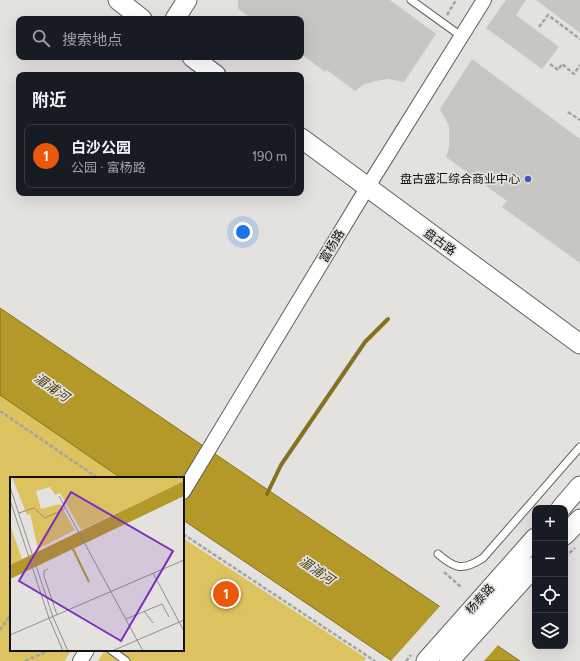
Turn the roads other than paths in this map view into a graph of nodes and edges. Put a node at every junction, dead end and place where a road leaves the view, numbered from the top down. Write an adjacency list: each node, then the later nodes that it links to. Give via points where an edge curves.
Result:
1 (118, 0): 5 (street)
2 (187, 0): 6 (street)
3 (411, 0): 7 (lane)
4 (484, 0): 7 (street, 富杨路)
5 (138, 16)
6 (177, 16)
7 (461, 36): 11 (street, 富杨路)
8 (196, 60): 9 (street)
9 (212, 72)
10 (304, 140): 11 (street, 盘古路)
11 (367, 188): 12 (street, 盘古路); 15 (street, 富杨路)
12 (580, 344)
13 (580, 447): 20 (lane, via 483,558 461,568 451,565)
14 (580, 486): 16 (street)
15 (184, 490)
16 (564, 505)
17 (580, 518): 18 (street)
18 (568, 532)
19 (533, 541): 22 (street, 杨泰路)
20 (438, 554)
21 (532, 568): 22 (street, 杨泰路)
22 (508, 581): 27 (street, 杨泰路); 28 (street, 杨泰路)
23 (86, 651): 25 (street)
24 (112, 651): 26 (lane)
25 (80, 661)
26 (126, 661)
27 (426, 661)
28 (449, 661)

